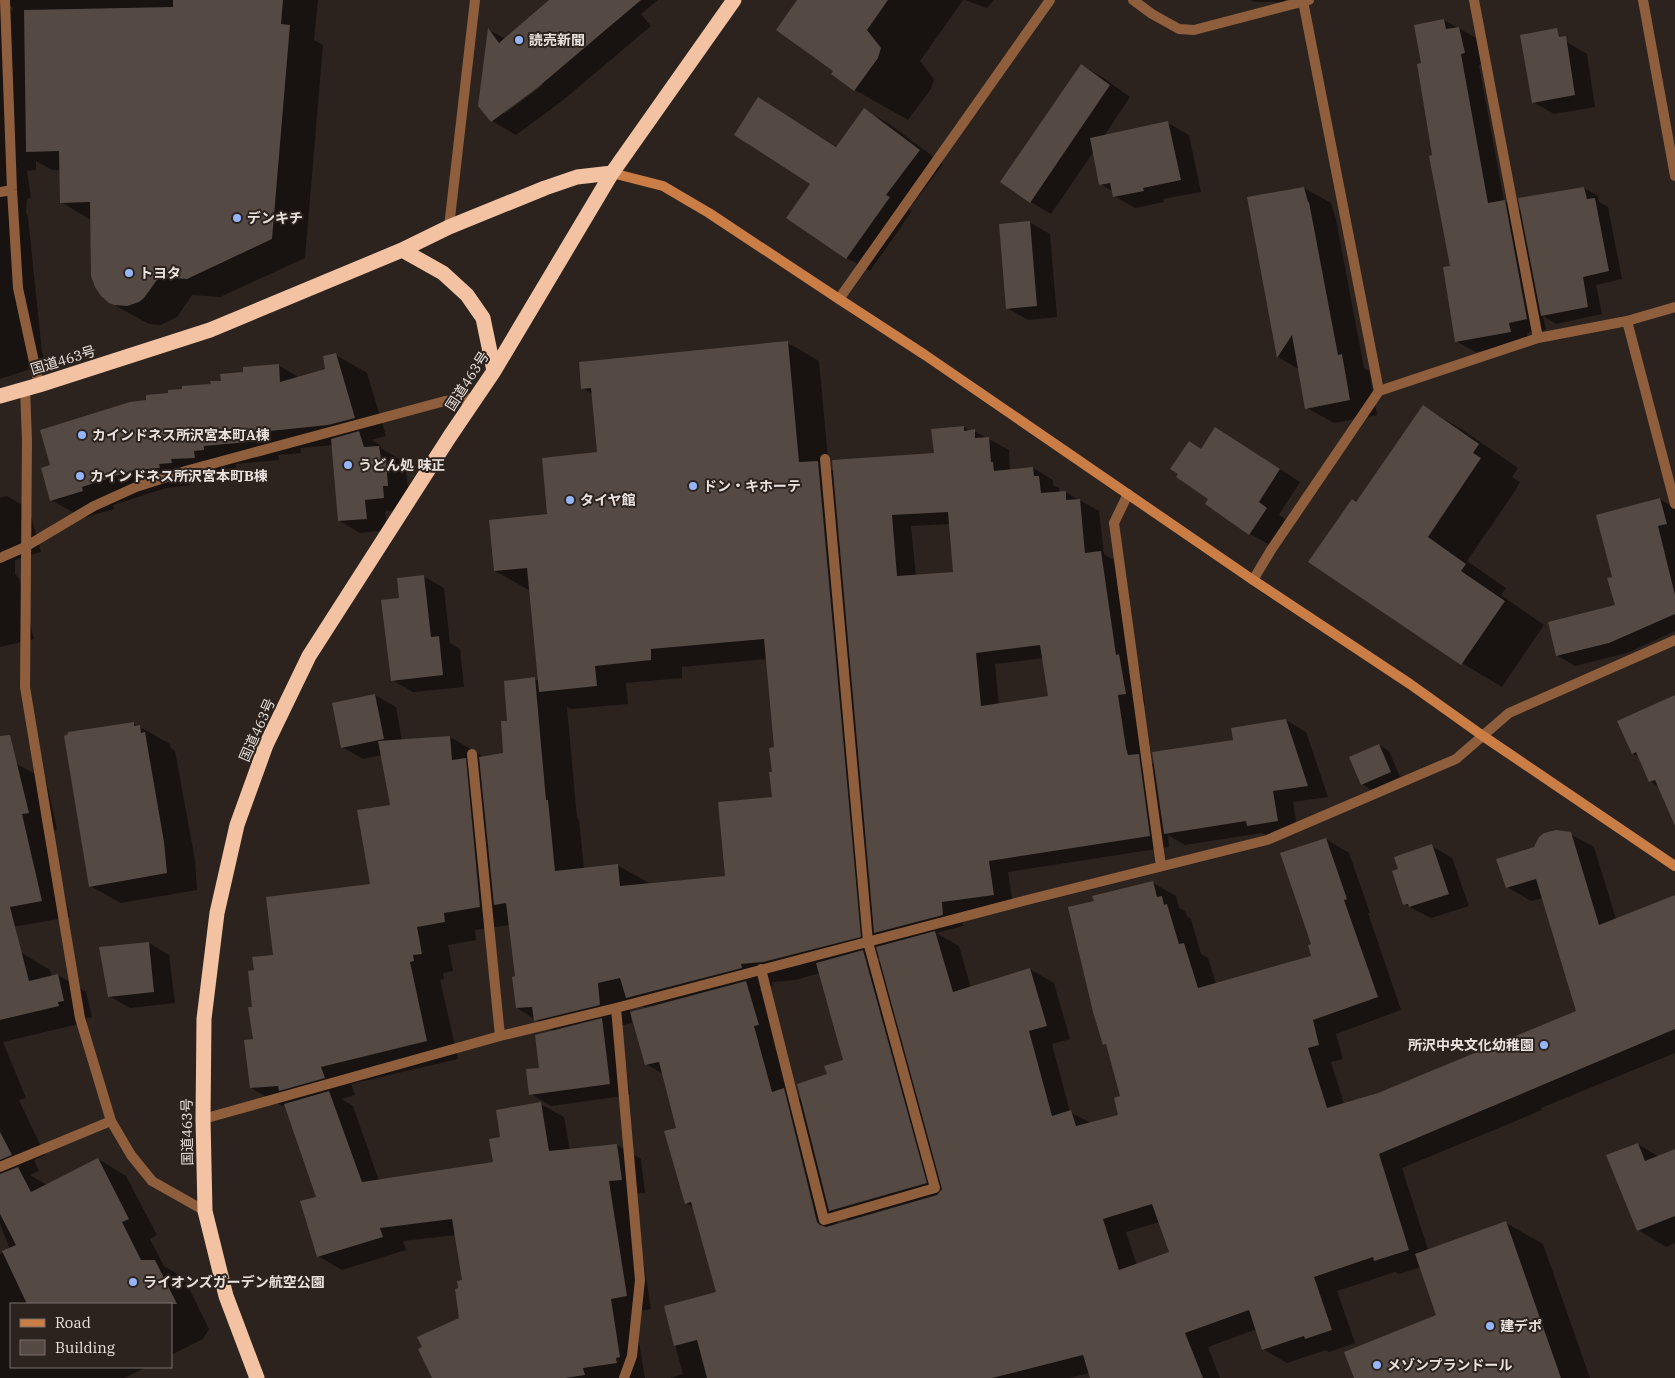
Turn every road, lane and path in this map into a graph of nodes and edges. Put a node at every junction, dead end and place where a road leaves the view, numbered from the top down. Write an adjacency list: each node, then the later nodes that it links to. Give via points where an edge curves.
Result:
1 (5, 0): 11 (street)
2 (475, 0): 13 (street)
3 (734, 0): 9 (highway, 国道463号)
4 (1050, 0): 15 (street)
5 (1132, 0): 8 (street, via 1179,29 1194,30)
6 (1474, 0): 18 (street)
7 (1643, 0): 10 (street)
8 (1306, 1): 21 (street)
9 (612, 172): 13 (highway, 国道463号, via 577,177); 15 (street, via 663,186 710,213); 19 (highway, 国道463号)
10 (1675, 176)
11 (12, 190): 12 (street); 20 (street, via 18,288)
12 (0, 192)
13 (449, 227): 14 (highway, 国道463号)
14 (402, 250): 19 (highway, via 443,273 467,295 483,318); 20 (highway, 国道463号, via 210,330)
15 (839, 299): 25 (street)
16 (1675, 307): 17 (street)
17 (1627, 321): 18 (street); 26 (street)
18 (1538, 338): 21 (street)
19 (494, 371): 23 (highway, 国道463号)
20 (32, 387): 22 (highway, 国道463号); 27 (street, via 27,441)
21 (1380, 391): 29 (street)
22 (0, 396)
23 (476, 398): 27 (street, via 445,401 189,470 94,506); 39 (highway, 国道463号, via 309,656 266,745 237,825 217,912 204,1019)
24 (825, 459): 35 (street)
25 (1128, 494): 29 (street); 33 (street, via 1114,523)
26 (1675, 504)
27 (25, 547): 28 (street); 40 (street, via 25,687 80,1018)
28 (0, 558)
29 (1253, 580): 31 (street)
30 (1675, 640): 31 (street, via 1510,713)
31 (1483, 736): 33 (street, via 1456,759 1267,840); 34 (street)
32 (472, 754): 38 (street)
33 (1162, 866): 35 (street)
34 (1675, 866)
35 (868, 942): 36 (street); 36 (street, via 936,1188 824,1220)
36 (761, 970): 37 (street)
37 (616, 1008): 38 (street); 44 (street, via 640,1280 632,1356)
38 (500, 1036): 39 (street)
39 (202, 1119): 42 (highway, 国道463号)
40 (111, 1121): 41 (street); 42 (street, via 152,1182)
41 (0, 1167)
42 (205, 1211): 43 (highway, 国道463号, via 226,1296)
43 (257, 1378)
44 (624, 1378)

